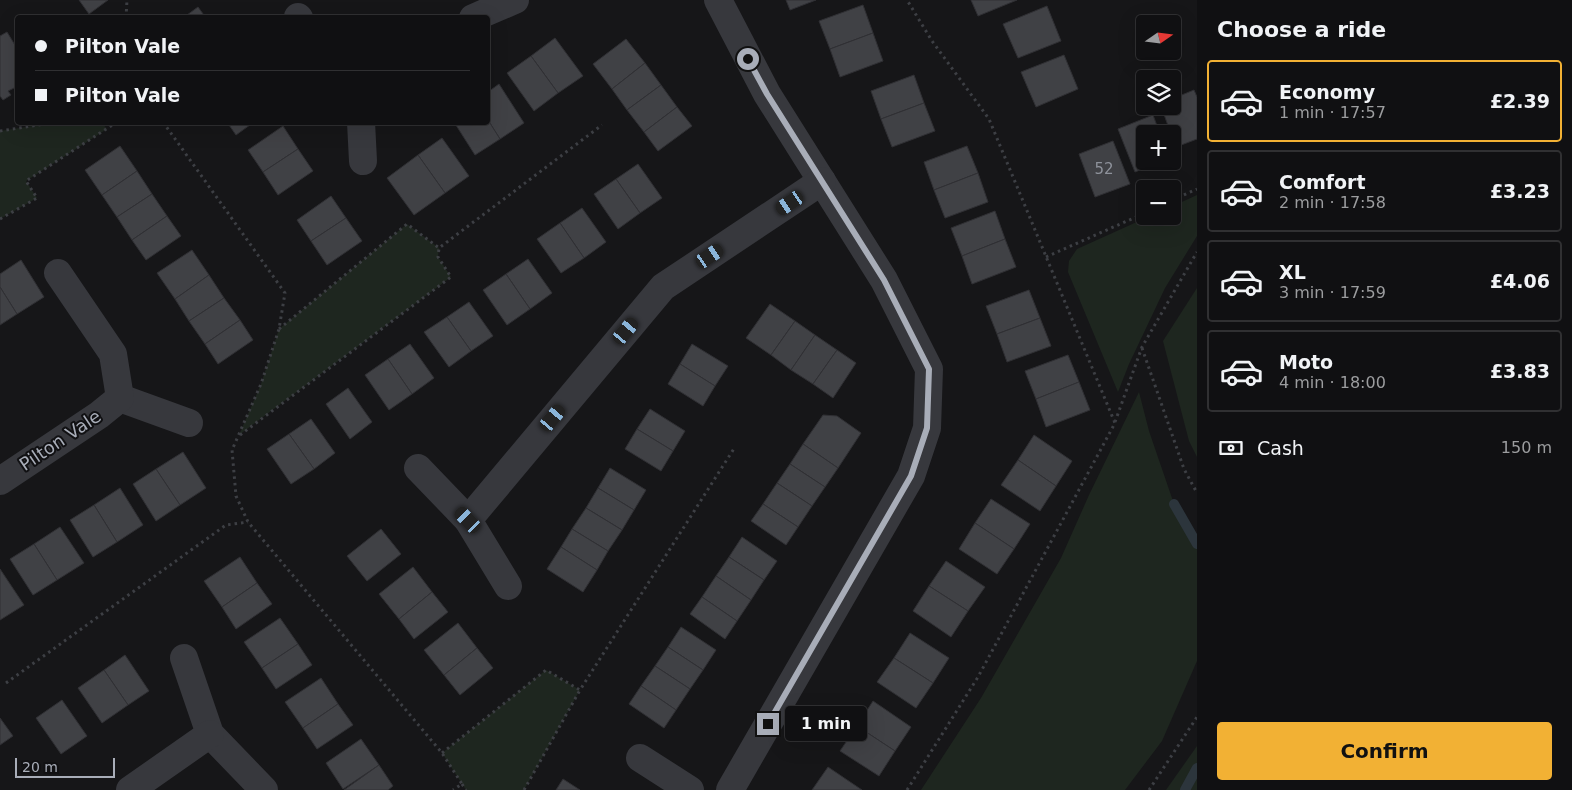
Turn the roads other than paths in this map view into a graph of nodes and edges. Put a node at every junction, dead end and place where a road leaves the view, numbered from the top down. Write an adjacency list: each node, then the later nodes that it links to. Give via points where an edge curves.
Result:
1 (515, 0): 3 (street)
2 (718, 0): 6 (street, via 767,94)
3 (480, 15)
4 (361, 125): 5 (street)
5 (363, 161)
6 (822, 182): 12 (street, via 663,287); 20 (street, via 884,280 929,369 927,428 911,476)
7 (58, 273): 8 (street, via 113,354)
8 (120, 398): 9 (street); 11 (street, Pilton Vale)
9 (189, 423)
10 (418, 468): 12 (street)
11 (0, 481)
12 (468, 520): 13 (street)
13 (508, 586)
14 (184, 658): 15 (street)
15 (210, 734): 17 (street); 18 (street)
16 (640, 758): 19 (street)
17 (130, 790)
18 (264, 790)
19 (690, 790)
20 (730, 790)

